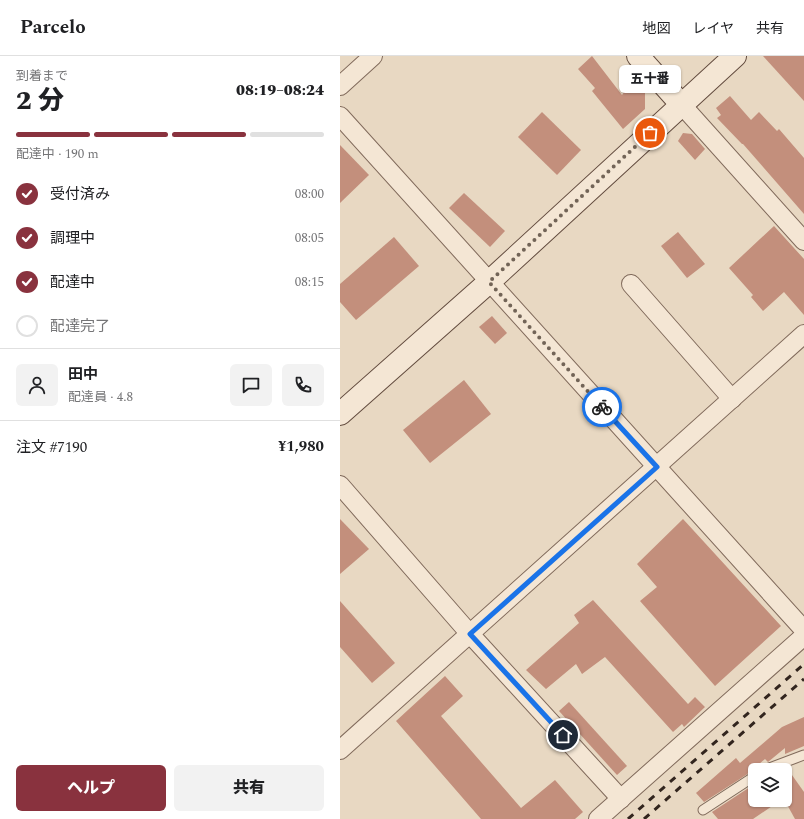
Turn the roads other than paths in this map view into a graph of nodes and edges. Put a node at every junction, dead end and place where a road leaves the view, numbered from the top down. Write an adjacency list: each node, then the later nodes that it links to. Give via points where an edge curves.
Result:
1 (373, 56): 4 (street)
2 (638, 56): 5 (street)
3 (736, 56): 5 (street)
4 (340, 86)
5 (681, 104): 7 (street); 8 (street)
6 (340, 116): 8 (street)
7 (804, 241)
8 (489, 282): 12 (street); 13 (street)
9 (631, 284): 11 (street)
10 (804, 334): 11 (street)
11 (732, 400): 13 (street)
12 (340, 414)
13 (657, 467): 15 (street); 16 (street)
14 (340, 485): 16 (street)
15 (804, 630)
16 (470, 634): 18 (street); 22 (street)
17 (804, 636): 22 (street)
18 (340, 750)
19 (804, 755): 20 (lane)
20 (783, 763)
21 (748, 781): 23 (lane)
22 (621, 799): 24 (street)
23 (703, 810)
24 (598, 819)

